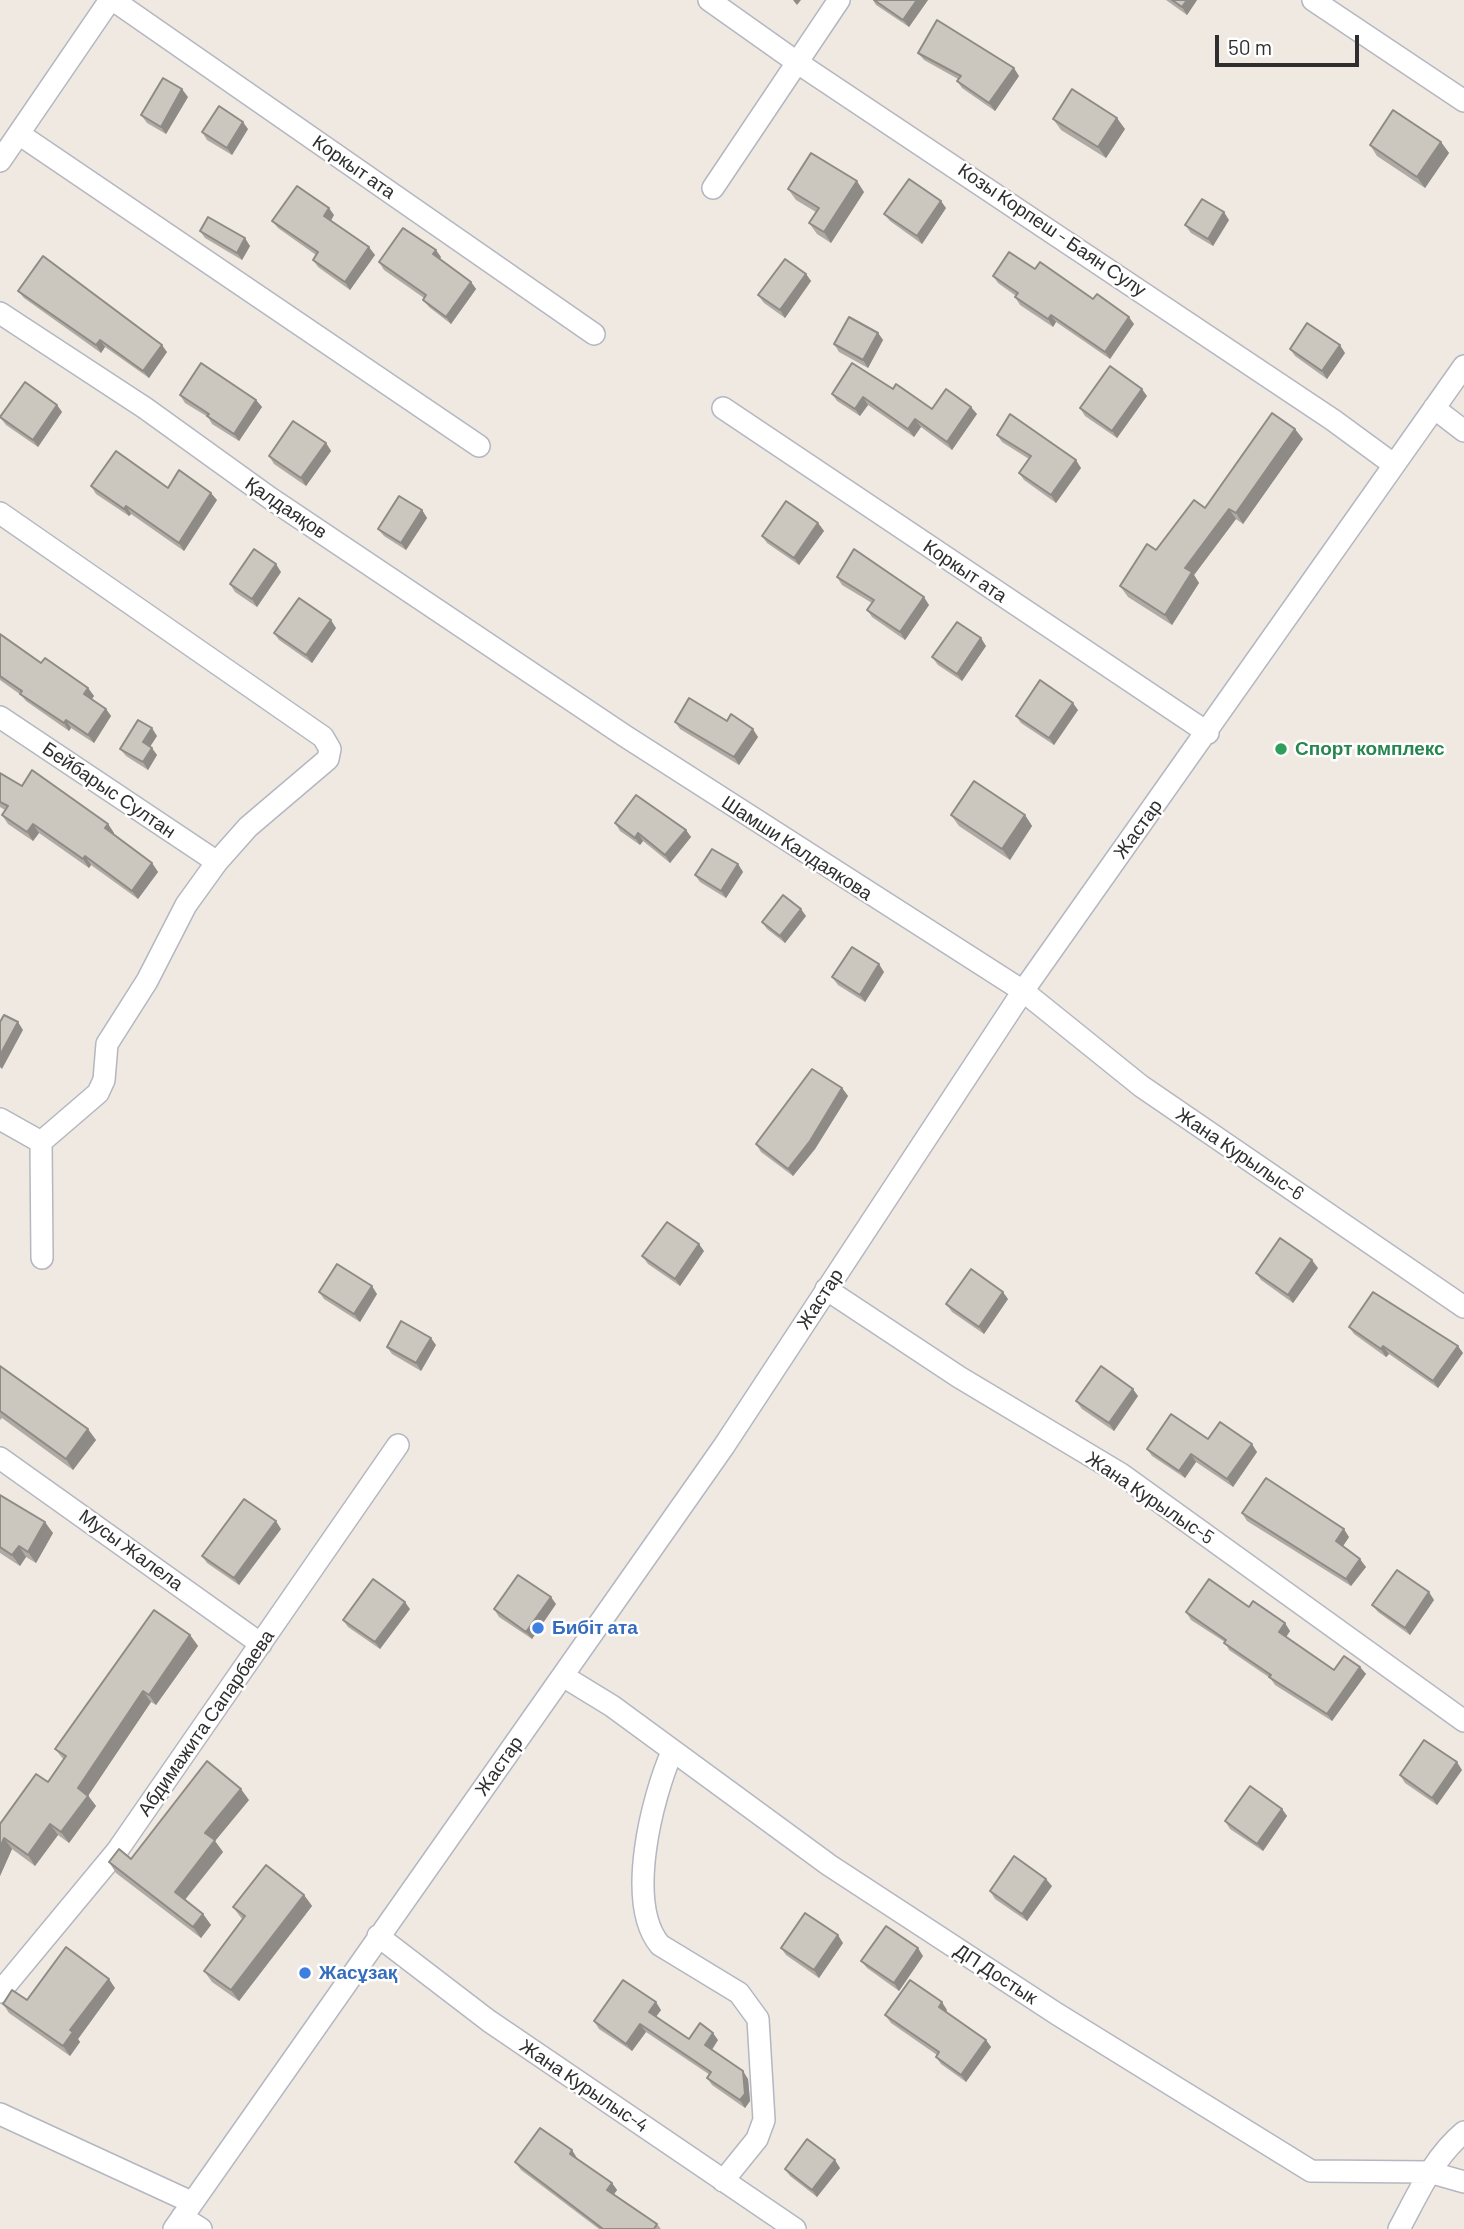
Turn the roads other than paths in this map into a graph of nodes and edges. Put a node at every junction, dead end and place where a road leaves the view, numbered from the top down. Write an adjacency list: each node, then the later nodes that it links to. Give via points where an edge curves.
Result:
1 (111, 0): 7 (street); 11 (street, Коркыт ата)
2 (709, 0): 5 (street, Козы Корпеш - Баян Сулу)
3 (839, 0): 5 (street)
4 (1313, 0): 6 (street)
5 (798, 63): 9 (street); 17 (street, Козы Корпеш - Баян Сулу)
6 (1464, 101)
7 (19, 134): 8 (street); 16 (street)
8 (0, 161)
9 (713, 188)
10 (0, 313): 19 (street, Қалдаяқов)
11 (594, 334)
12 (1464, 366): 14 (street, Жастар)
13 (723, 408): 21 (street, Коркыт ата)
14 (1434, 408): 15 (street); 17 (street, Жастар)
15 (1464, 430)
16 (479, 446)
17 (1393, 464): 21 (street, Жастар)
18 (0, 513): 22 (street, via 323,737 330,749 328,759 248,827)
19 (573, 701): 23 (street, Шамши Калдаякова)
20 (0, 717): 22 (street, Бейбарыс Султан)
21 (1208, 733): 23 (street, Жастар)
22 (217, 862): 25 (street, via 186,905 147,981 107,1044 104,1080 98,1093)
23 (1023, 991): 27 (street, Жастар); 28 (street, Жана Курылыс-6, via 1141,1086)
24 (0, 1119): 25 (street)
25 (41, 1142): 26 (street)
26 (42, 1258)
27 (826, 1289): 32 (street, Жастар, via 724,1446); 33 (street, Жана Курылыс-5, via 959,1377 1121,1474)
28 (1464, 1307)
29 (398, 1444): 31 (street, Абдимажита Сапарбаева)
30 (0, 1458): 31 (street, Мусы Жалела)
31 (261, 1644): 36 (street, Абдимажита Сапарбаева, via 117,1851)
32 (563, 1676): 34 (street, ДП Достык); 35 (street, Жастар)
33 (1464, 1721)
34 (672, 1752): 39 (street, ДП Достык, via 840,1872 1057,2014 1311,2171); 40 (street, via 657,1786 645,1839 645,1910 650,1933 660,1945 739,1993 758,2019 764,2120 757,2139)
35 (379, 1936): 40 (street, Жана Курылыс-4, via 489,2021); 42 (street, Жастар)
36 (0, 1992)
37 (0, 2114): 42 (street)
38 (1464, 2132): 39 (street, via 1447,2146)
39 (1429, 2172): 41 (street, ДП Достык); 45 (street)
40 (723, 2181): 44 (street, Жана Курылыс-4)
41 (1464, 2182)
42 (182, 2216): 43 (street)
43 (201, 2229)
44 (795, 2229)
45 (1399, 2229)

